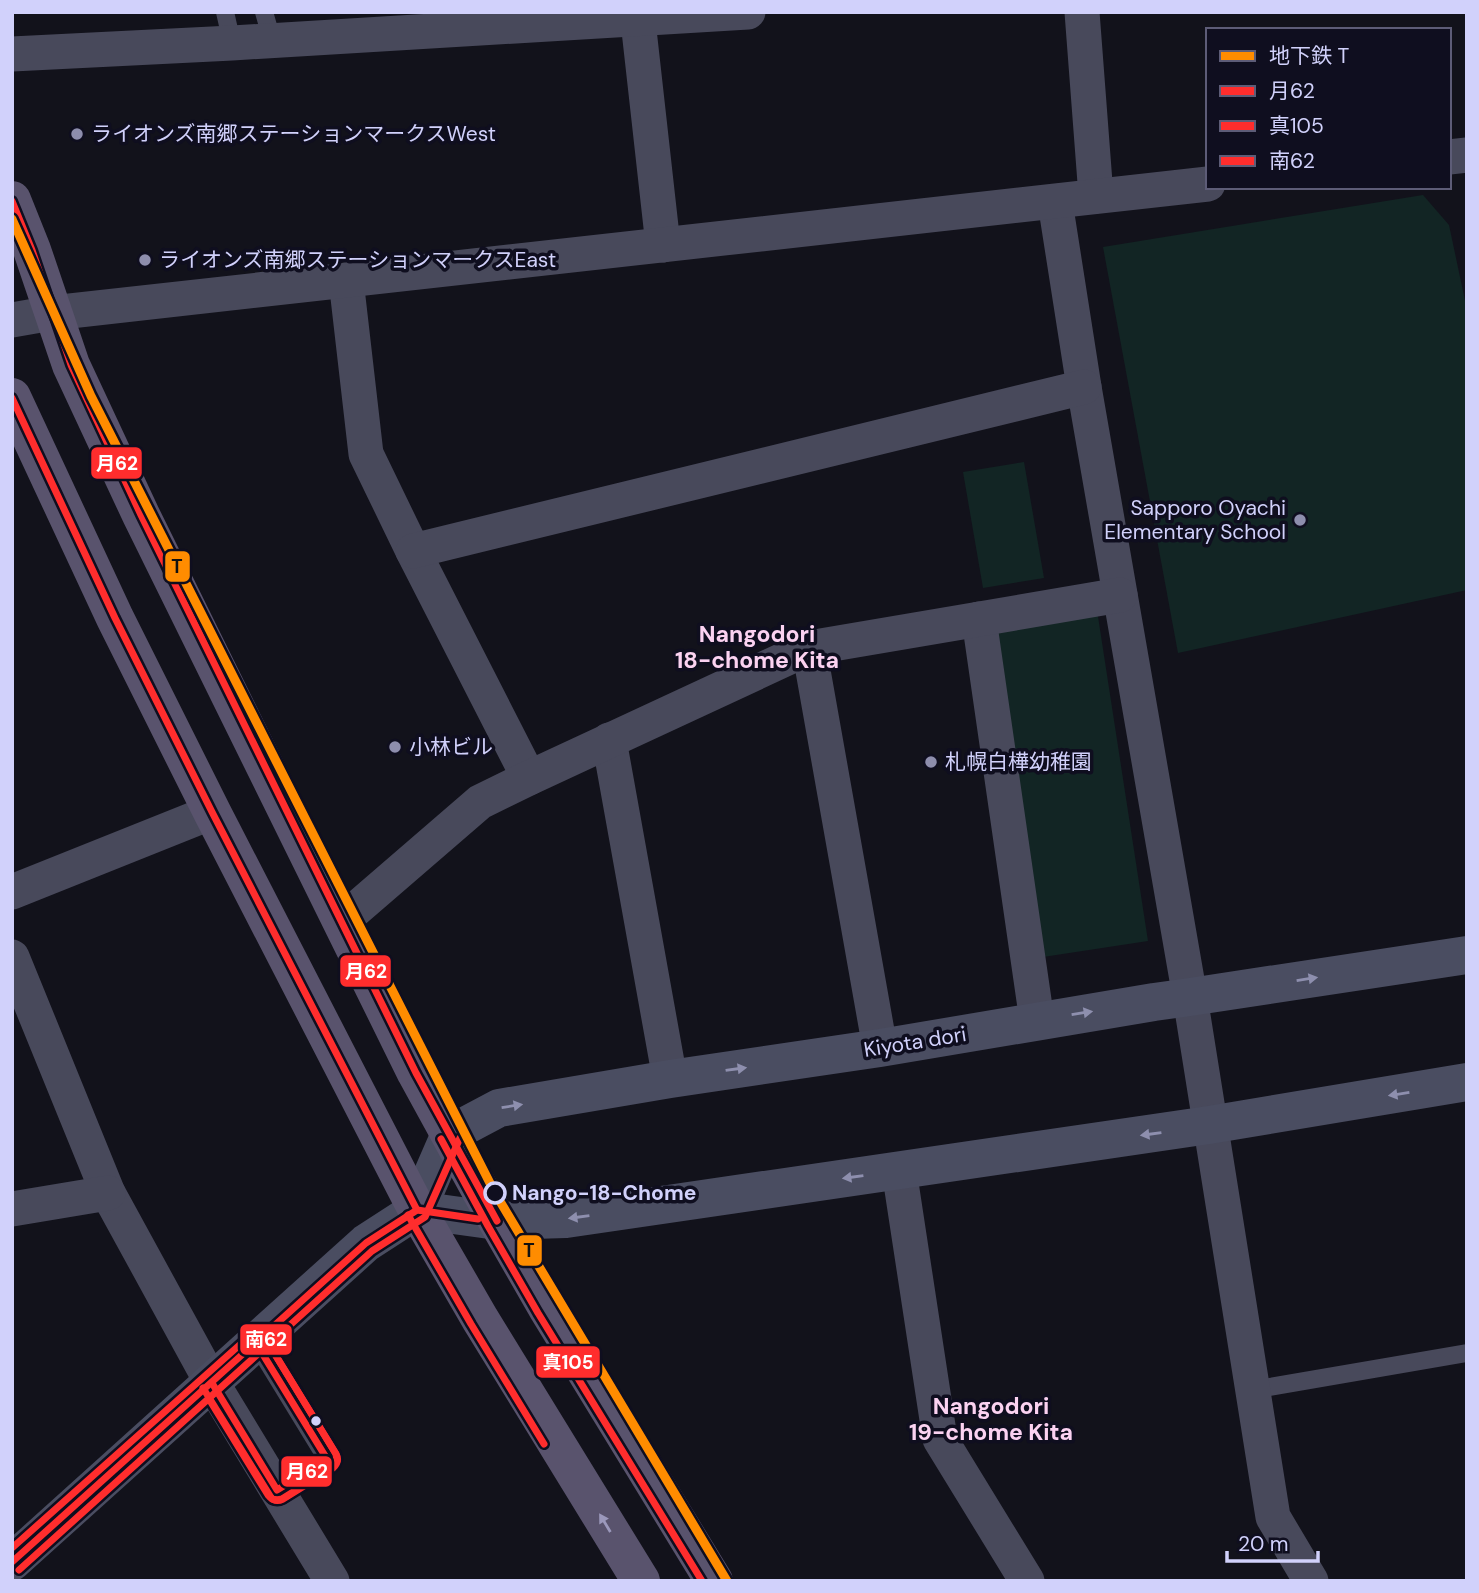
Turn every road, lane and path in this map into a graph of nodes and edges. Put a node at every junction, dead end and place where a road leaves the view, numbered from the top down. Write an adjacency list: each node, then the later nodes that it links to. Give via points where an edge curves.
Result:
1 (748, 12): 3 (street)
2 (1082, 12): 8 (street)
3 (637, 15): 4 (street); 11 (street)
4 (268, 26): 5 (street)
5 (228, 27): 6 (street)
6 (12, 54)
7 (1206, 184): 8 (street)
8 (1096, 196): 10 (street)
9 (12, 200): 13 (main road)
10 (1055, 202): 11 (street); 15 (street)
11 (663, 245): 12 (street)
12 (346, 280): 13 (street); 17 (street, via 366,454)
13 (52, 313): 14 (street); 25 (main road, via 71,365 141,515)
14 (12, 320)
15 (1084, 387): 17 (street); 18 (street)
16 (12, 397): 23 (main road)
17 (413, 551): 22 (street)
18 (1120, 595): 19 (street); 28 (street)
19 (979, 619): 20 (street); 29 (street)
20 (809, 648): 21 (street); 30 (street)
21 (609, 740): 22 (street); 31 (street)
22 (529, 778): 25 (street, via 480,802)
23 (212, 812): 24 (street); 38 (main road)
24 (12, 892)
25 (341, 922): 34 (main road)
26 (1467, 955): 28 (street, Kiyota dori, one-way to 26)
27 (12, 957): 36 (street)
28 (1190, 998): 29 (street, Kiyota dori, one-way to 28); 33 (street)
29 (1037, 1021): 30 (street, Kiyota dori)
30 (880, 1048): 31 (street, Kiyota dori, one-way to 30)
31 (670, 1079): 34 (street, Kiyota dori, one-way to 31, via 499,1108)
32 (1467, 1082): 33 (street, one-way to 33)
33 (1209, 1125): 35 (street, one-way to 35); 43 (street)
34 (450, 1134): 38 (street); 39 (main road)
35 (899, 1170): 39 (street, one-way to 39, via 566,1219); 49 (street, via 940,1439)
36 (108, 1192): 37 (street); 42 (street)
37 (12, 1209)
38 (417, 1210): 39 (street); 40 (street, via 366,1243); 47 (main road, one-way to 38)
39 (497, 1221): 48 (main road)
40 (256, 1343): 42 (street); 44 (lane, via 327,1458)
41 (1467, 1353): 43 (lane)
42 (212, 1383): 44 (street); 45 (street)
43 (1252, 1390): 50 (street, via 1273,1517)
44 (277, 1490): 46 (street)
45 (12, 1562)
46 (326, 1578)
47 (640, 1581)
48 (714, 1581)
49 (1027, 1581)
50 (1311, 1581)

